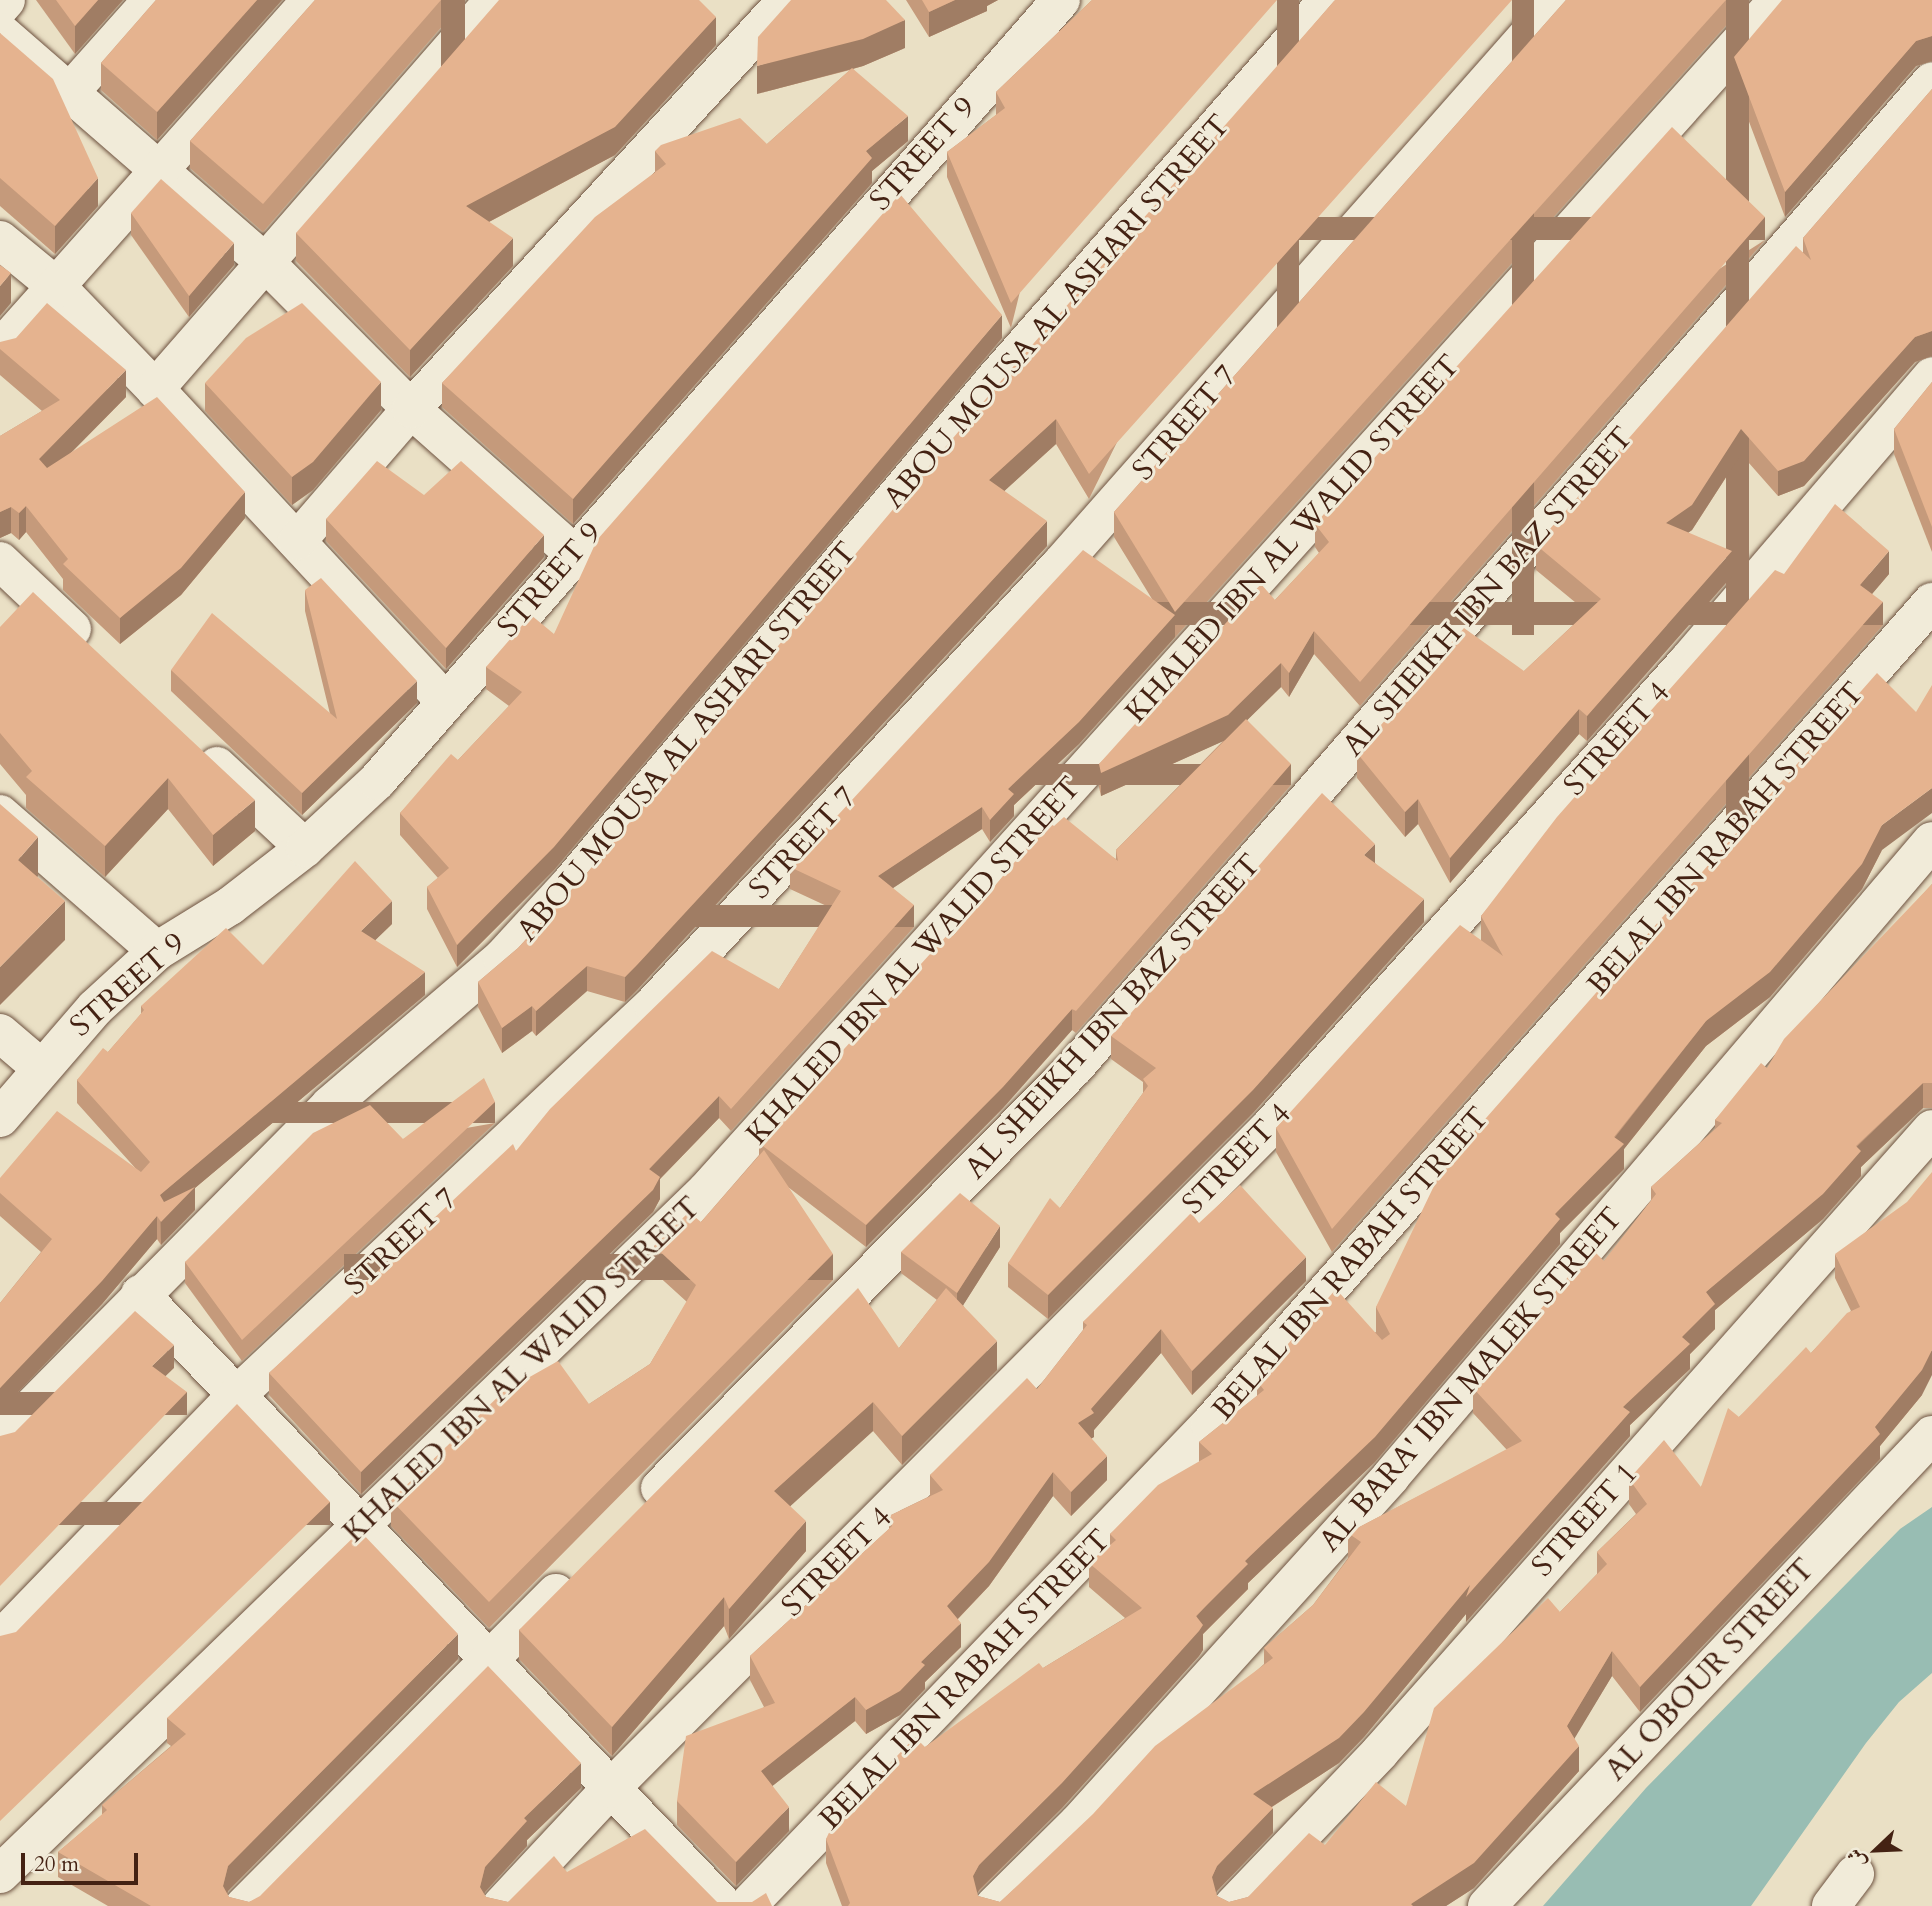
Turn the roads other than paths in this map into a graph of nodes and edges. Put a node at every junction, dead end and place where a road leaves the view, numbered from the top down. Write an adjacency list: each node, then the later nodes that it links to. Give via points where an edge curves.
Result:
1 (6, 0): 10 (street)
2 (152, 0): 13 (street)
3 (311, 0): 14 (street)
4 (494, 0): 16 (street)
5 (787, 0): 21 (street)
6 (1061, 0): 23 (street, STREET 9)
7 (1328, 0): 37 (street, ABOU MOUSA AL ASHARI STREET, via 986,390 511,949 330,1105)
8 (1559, 0): 38 (street, STREET 7, via 1060,565 653,1005)
9 (1778, 0): 42 (street, KHALED IBN AL WALID STREET, via 706,1191)
10 (0, 7)
11 (0, 32): 13 (street)
12 (1932, 81): 41 (street, AL SHEIKH IBN BAZ STREET, via 1075,1067)
13 (70, 92): 14 (street)
14 (160, 170): 16 (street); 17 (street)
15 (0, 240): 17 (street)
16 (267, 264): 20 (street); 21 (street)
17 (56, 286): 18 (street); 20 (street)
18 (0, 349)
19 (1932, 376): 46 (street, STREET 4, via 1688,660 1269,1128)
20 (156, 389): 22 (street)
21 (411, 409): 22 (street); 23 (street)
22 (297, 541): 27 (street)
23 (573, 553): 27 (street, STREET 9)
24 (0, 561): 26 (street)
25 (1932, 602): 49 (street, BELAL IBN RABAH STREET, via 1210,1424)
26 (102, 657)
27 (445, 701): 31 (street, STREET 9, via 377,781)
28 (193, 743): 31 (street)
29 (0, 814): 32 (street)
30 (1932, 841): 53 (street, AL BARA' IBN MALEK STREET, via 1391,1476 1078,1824)
31 (305, 848): 32 (street, STREET 9, via 230,906)
32 (158, 951): 34 (street, STREET 9)
33 (0, 1033): 34 (street)
34 (40, 1067): 35 (street, STREET 9)
35 (0, 1118)
36 (1932, 1129): 54 (street, STREET 1, via 1380,1752)
37 (140, 1294): 38 (street); 40 (street, ABOU MOUSA AL ASHARI STREET)
38 (237, 1395): 42 (street); 44 (street, STREET 7)
39 (1932, 1435): 55 (street, AL OBOUR STREET)
40 (0, 1439)
41 (636, 1512)
42 (361, 1525): 45 (street); 47 (street, KHALED IBN AL WALID STREET)
43 (578, 1571): 45 (street)
44 (0, 1640)
45 (490, 1660): 46 (street); 50 (street)
46 (610, 1789): 51 (street, STREET 4); 52 (street)
47 (0, 1874)
48 (1855, 1874): 56 (street)
49 (763, 1900)
50 (244, 1906)
51 (501, 1906)
52 (724, 1906)
53 (994, 1906)
54 (1233, 1906)
55 (1487, 1906)
56 (1831, 1906)

